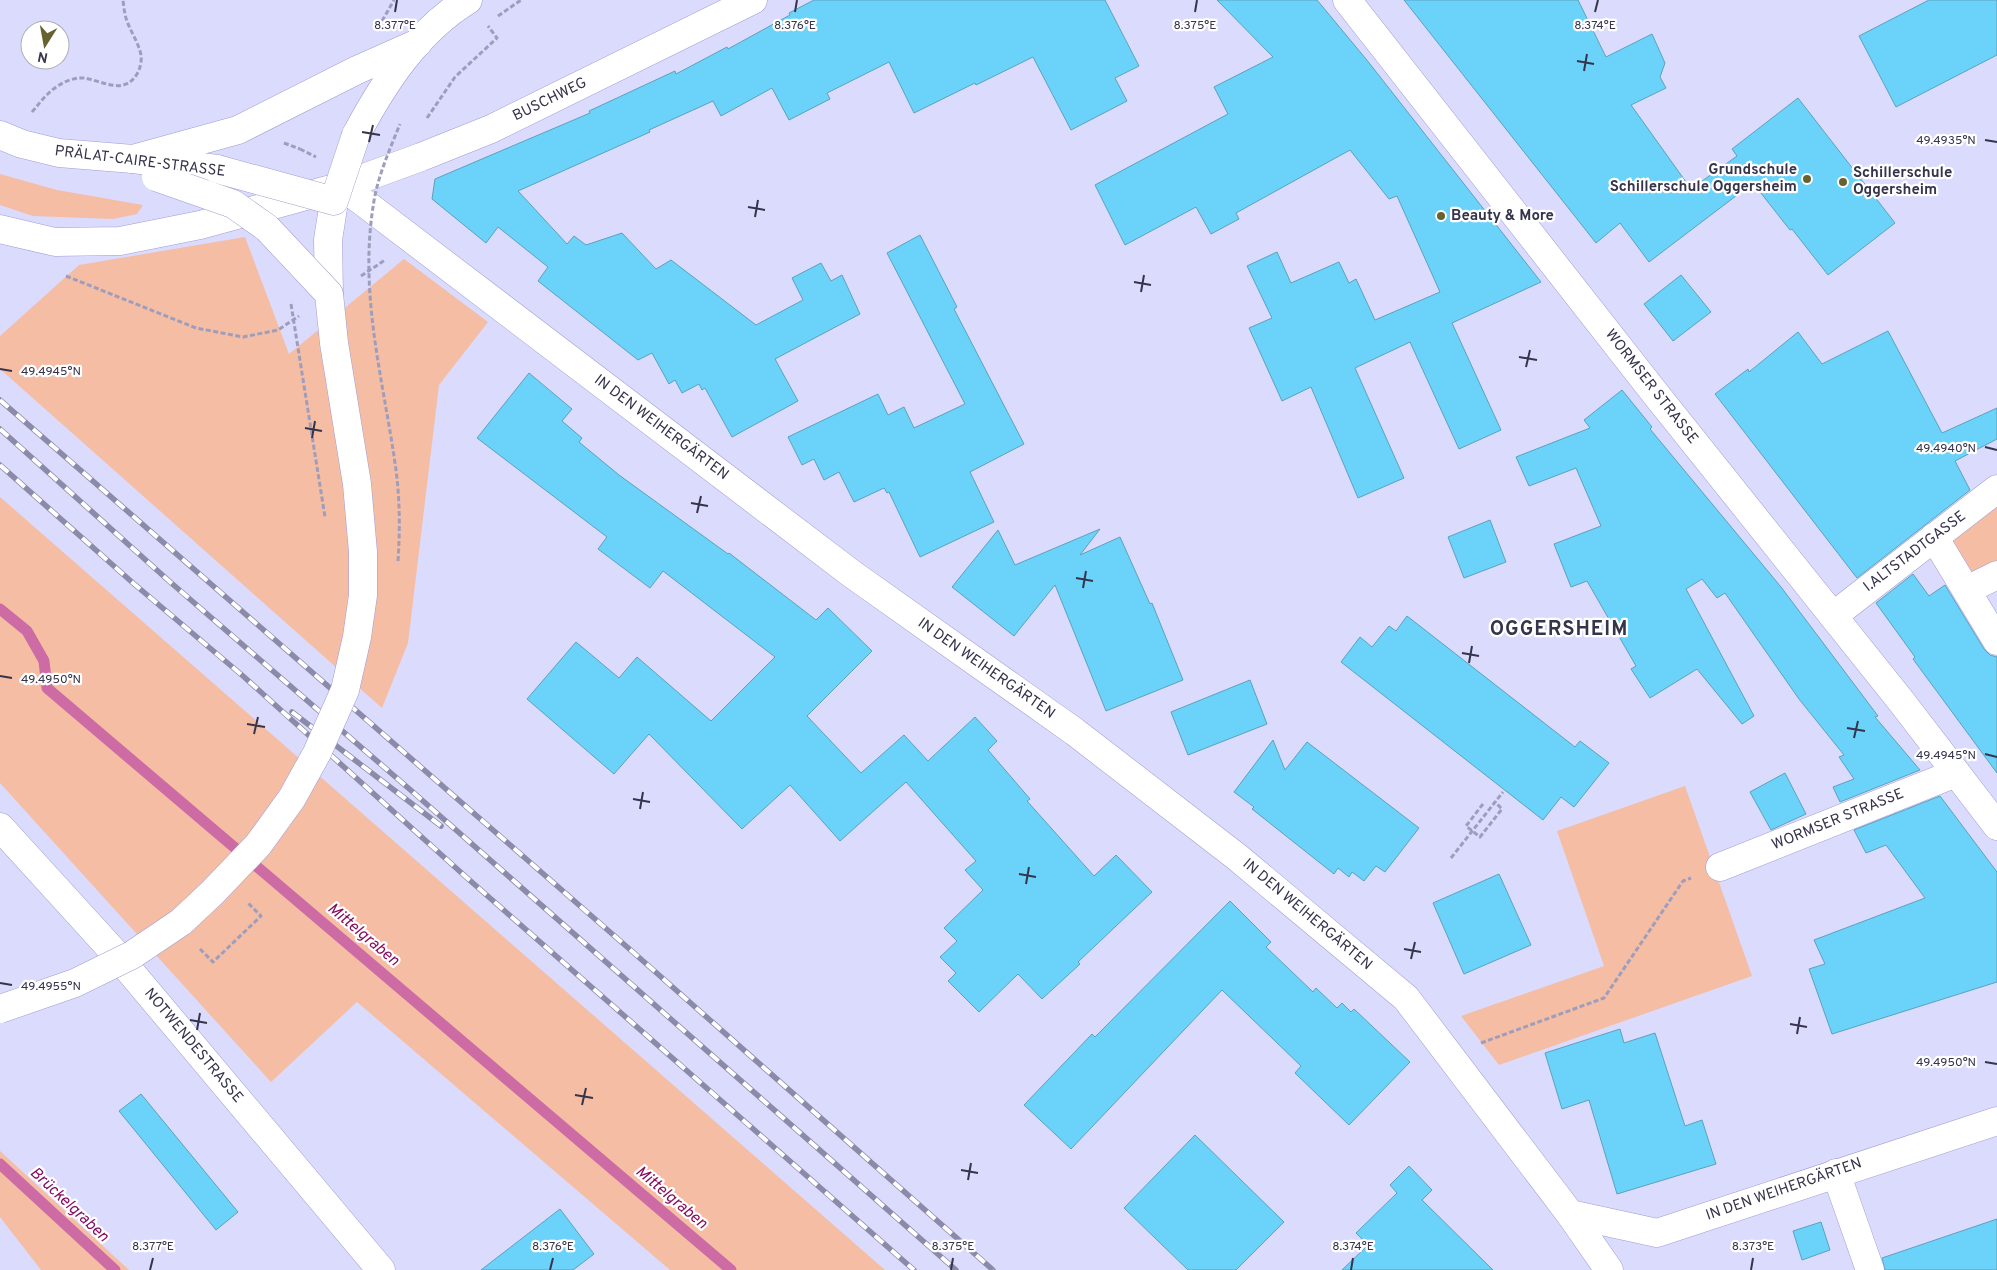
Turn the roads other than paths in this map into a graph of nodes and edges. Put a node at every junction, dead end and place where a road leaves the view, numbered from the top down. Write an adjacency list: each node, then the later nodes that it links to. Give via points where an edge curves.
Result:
1 (468, 0): 4 (street)
2 (753, 0): 7 (street, BUSCHWEG, via 491,129)
3 (1347, 0): 14 (street, WORMSER STRASSE)
4 (418, 42): 6 (street, via 238,130); 7 (street, bridge, via 390,76 356,136)
5 (0, 135): 6 (street, PRÄLAT-CAIRE-STRASSE, via 59,153)
6 (133, 158): 7 (street, PRÄLAT-CAIRE-STRASSE, bridge, via 217,169); 9 (street, bridge, via 156,177 232,204 267,228)
7 (338, 193): 8 (street, via 120,241 55,242); 9 (street, via 328,240); 23 (street, IN DEN WEIHERGÄRTEN, via 414,240 852,574 1076,732 1237,857 1406,998)
8 (0, 229)
9 (329, 294): 20 (street, bridge, via 357,484 363,594 344,690 317,753 292,798 258,845 180,922 132,955 75,983)
10 (1997, 489): 11 (street, I.ALTSTADTGASSE)
11 (1934, 537): 13 (street); 14 (street, I.ALTSTADTGASSE)
12 (1997, 576): 13 (street)
13 (1967, 590): 15 (street)
14 (1833, 616): 16 (street, WORMSER STRASSE)
15 (1997, 641)
16 (1956, 773): 17 (street, WORMSER STRASSE); 19 (street, WORMSER STRASSE)
17 (1997, 826)
18 (0, 827): 24 (street, NOTWENDESTRASSE, via 112,951)
19 (1720, 867)
20 (0, 1009)
21 (1997, 1120): 22 (street, IN DEN WEIHERGÄRTEN)
22 (1836, 1173): 23 (street, IN DEN WEIHERGÄRTEN, via 1657,1233); 26 (street)
23 (1570, 1214): 25 (street, IN DEN WEIHERGÄRTEN)
24 (382, 1270)
25 (1609, 1270)
26 (1870, 1270)

